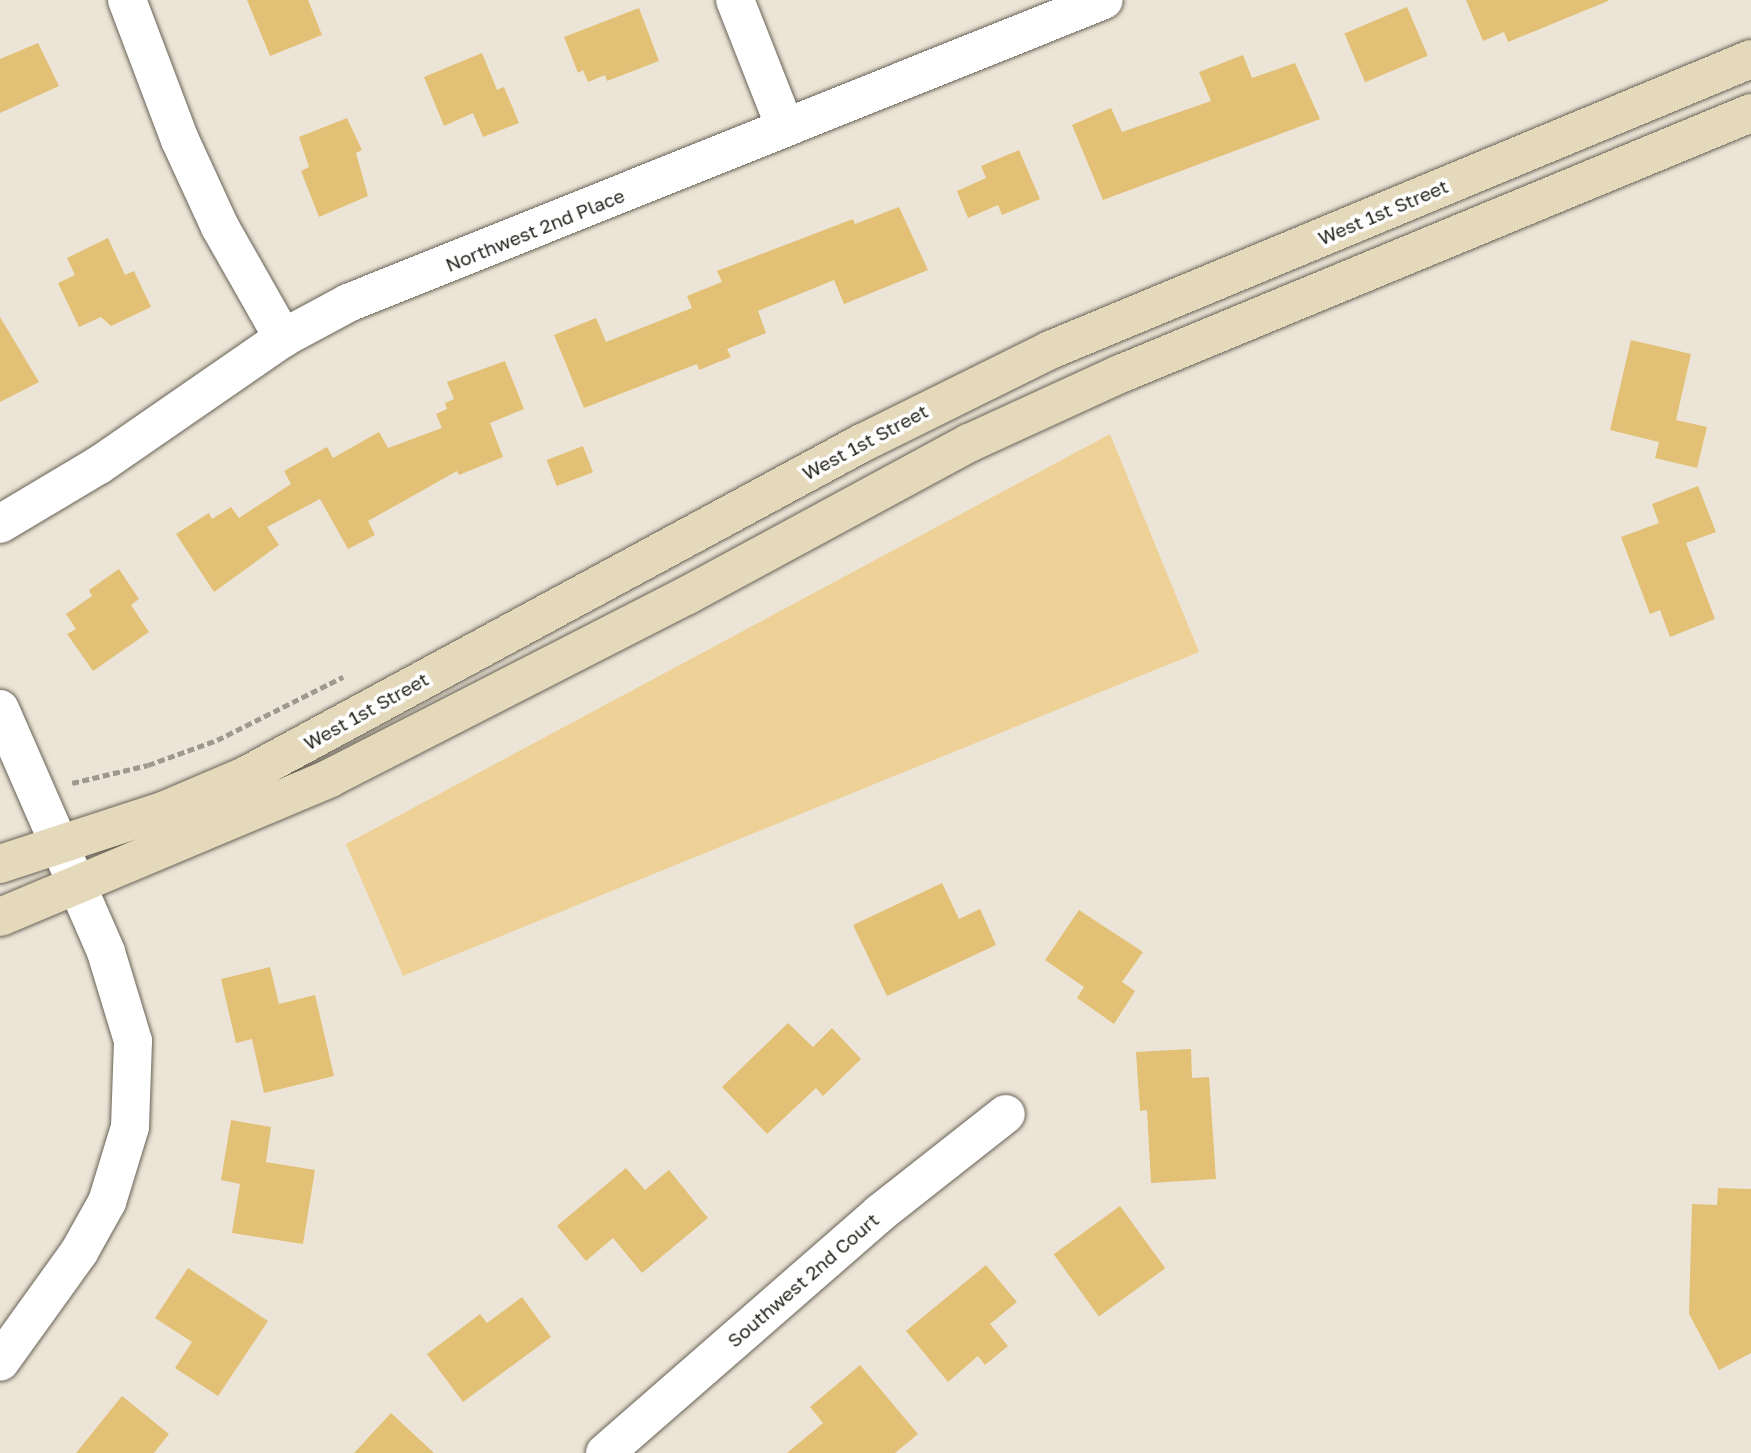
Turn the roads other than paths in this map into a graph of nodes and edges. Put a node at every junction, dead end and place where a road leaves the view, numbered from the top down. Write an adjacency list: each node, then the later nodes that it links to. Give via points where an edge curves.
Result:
1 (127, 0): 7 (street, via 180,140 220,227)
2 (735, 0): 6 (street)
3 (1104, 0): 6 (street, Northwest 2nd Place)
4 (1751, 59): 10 (main road, West 1st Street, via 972,386 245,776 165,810)
5 (1751, 113): 10 (main road, West 1st Street, via 1120,374 969,443 686,596 330,778)
6 (785, 127): 7 (street, Northwest 2nd Place, via 462,261 348,303)
7 (283, 338): 8 (street, Northwest 2nd Place, via 99,465)
8 (0, 524)
9 (0, 709): 10 (street)
10 (70, 863): 11 (main road, West 1st Street); 12 (main road, West 1st Street); 14 (street, via 106,952 133,1041 130,1127 107,1202 79,1252)
11 (0, 864)
12 (0, 917)
13 (1006, 1114): 15 (street, Southwest 2nd Court, via 880,1213)
14 (0, 1362)
15 (605, 1453)

